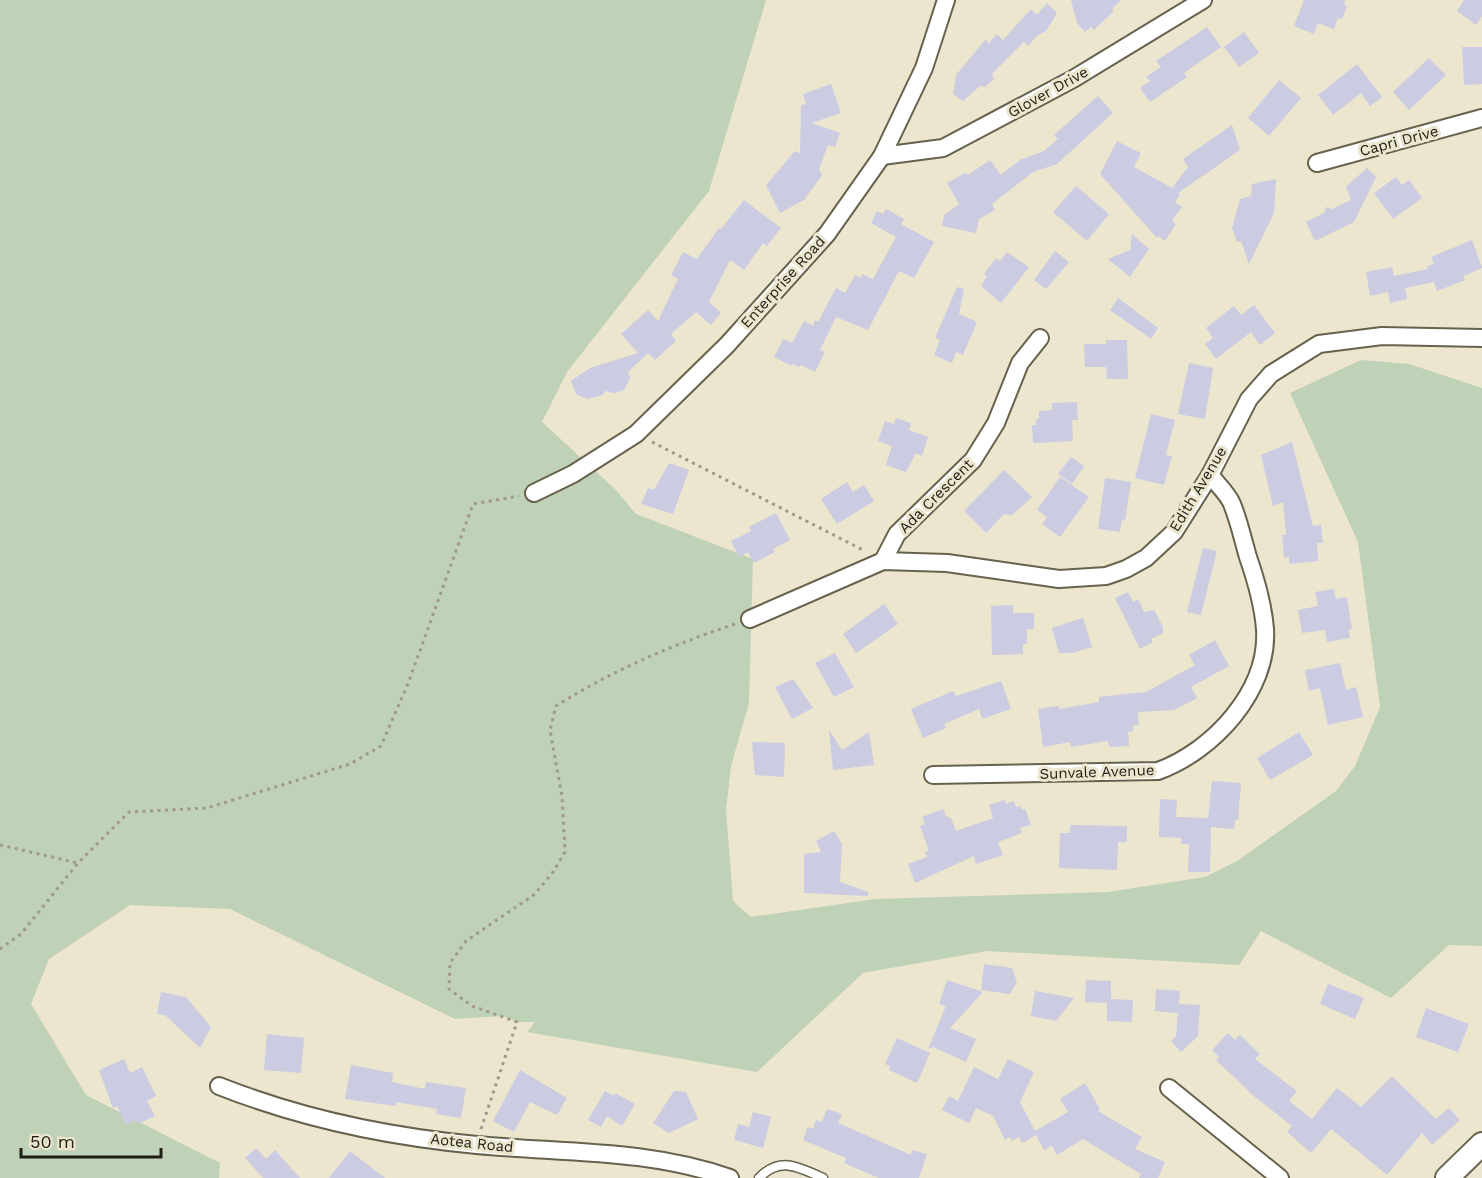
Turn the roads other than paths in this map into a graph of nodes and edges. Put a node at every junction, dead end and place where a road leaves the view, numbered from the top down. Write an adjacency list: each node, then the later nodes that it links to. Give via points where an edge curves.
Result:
1 (946, 0): 4 (street, Enterprise Road, via 924,68)
2 (1203, 0): 4 (street, Glover Drive, via 1073,79 943,148)
3 (1482, 118): 5 (street, Capri Drive)
4 (882, 156): 9 (street, Enterprise Road, via 819,242 727,345 636,434 573,474)
5 (1317, 163)
6 (1040, 338): 10 (street, Ada Crescent, via 1020,363 996,423 973,460 897,534)
7 (1482, 338): 8 (street, Edith Avenue, via 1382,336 1319,344 1271,374 1249,399)
8 (1210, 475): 10 (street, Edith Avenue, via 1174,532 1146,558 1106,576 1059,579 947,563); 12 (street, Sunvale Avenue, via 1232,502 1259,592 1265,631 1260,665 1247,696 1224,727 1178,764 1158,771)
9 (534, 493)
10 (883, 561): 11 (street, Edith Avenue)
11 (750, 619)
12 (933, 775)
13 (219, 1086): 16 (street, Aotea Road, via 253,1100 374,1131 476,1145 640,1156)
14 (1169, 1088): 19 (street)
15 (1482, 1144): 20 (street)
16 (730, 1178)
17 (759, 1178): 18 (lane, via 782,1164 795,1165)
18 (823, 1178)
19 (1280, 1178)
20 (1447, 1178)

